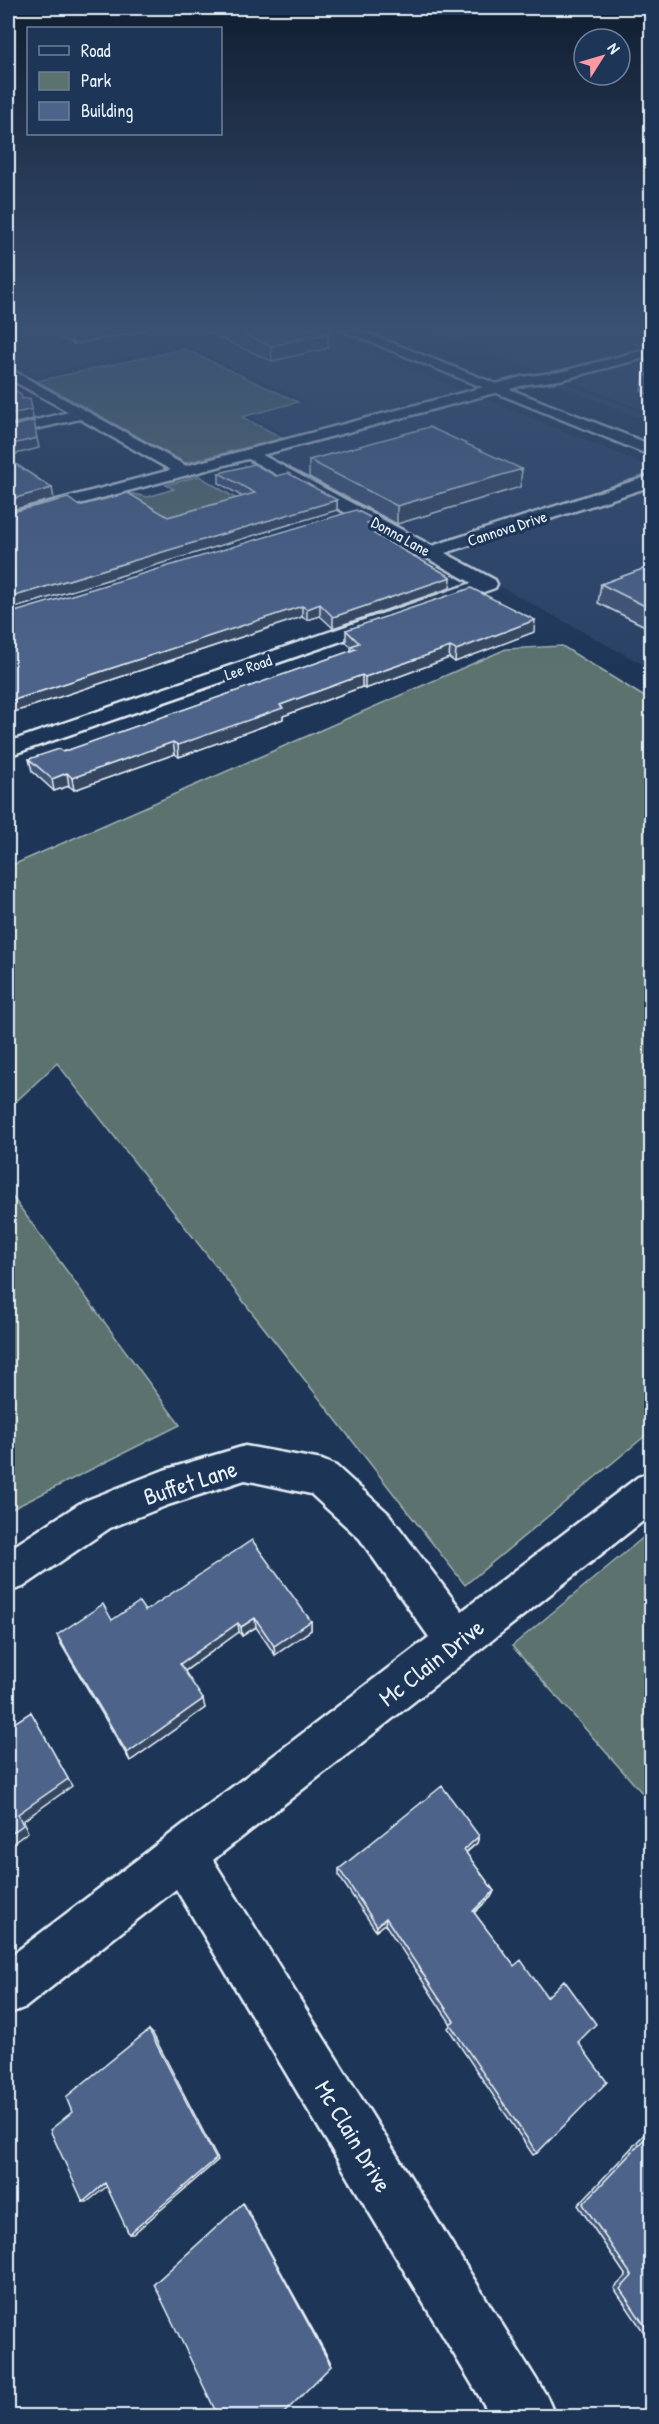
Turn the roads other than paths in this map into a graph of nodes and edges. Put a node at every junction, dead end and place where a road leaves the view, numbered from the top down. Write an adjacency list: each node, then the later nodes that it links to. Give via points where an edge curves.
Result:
1 (133, 443): 6 (street)
2 (292, 443): 5 (street)
3 (629, 443): 4 (street)
4 (651, 452)
5 (251, 454): 6 (street); 9 (street, Donna Lane)
6 (184, 471): 10 (street)
7 (651, 480): 12 (street, Cannova Drive)
8 (651, 491): 12 (street, Cannova Drive)
9 (359, 512): 11 (street); 12 (street, Donna Lane)
10 (8, 518)
11 (336, 519)
12 (438, 556): 13 (street, Donna Lane)
13 (488, 584): 14 (street, Lee Road)
14 (8, 749)
15 (651, 1490): 17 (street, Mc Clain Drive)
16 (8, 1573): 17 (street, Buffet Lane, via 96,1515 164,1488 245,1463 322,1478 374,1526)
17 (458, 1641): 18 (street, Mc Clain Drive)
18 (183, 1856): 19 (street, Mc Clain Drive); 20 (street, Mc Clain Drive)
19 (8, 1989)
20 (525, 2416)

